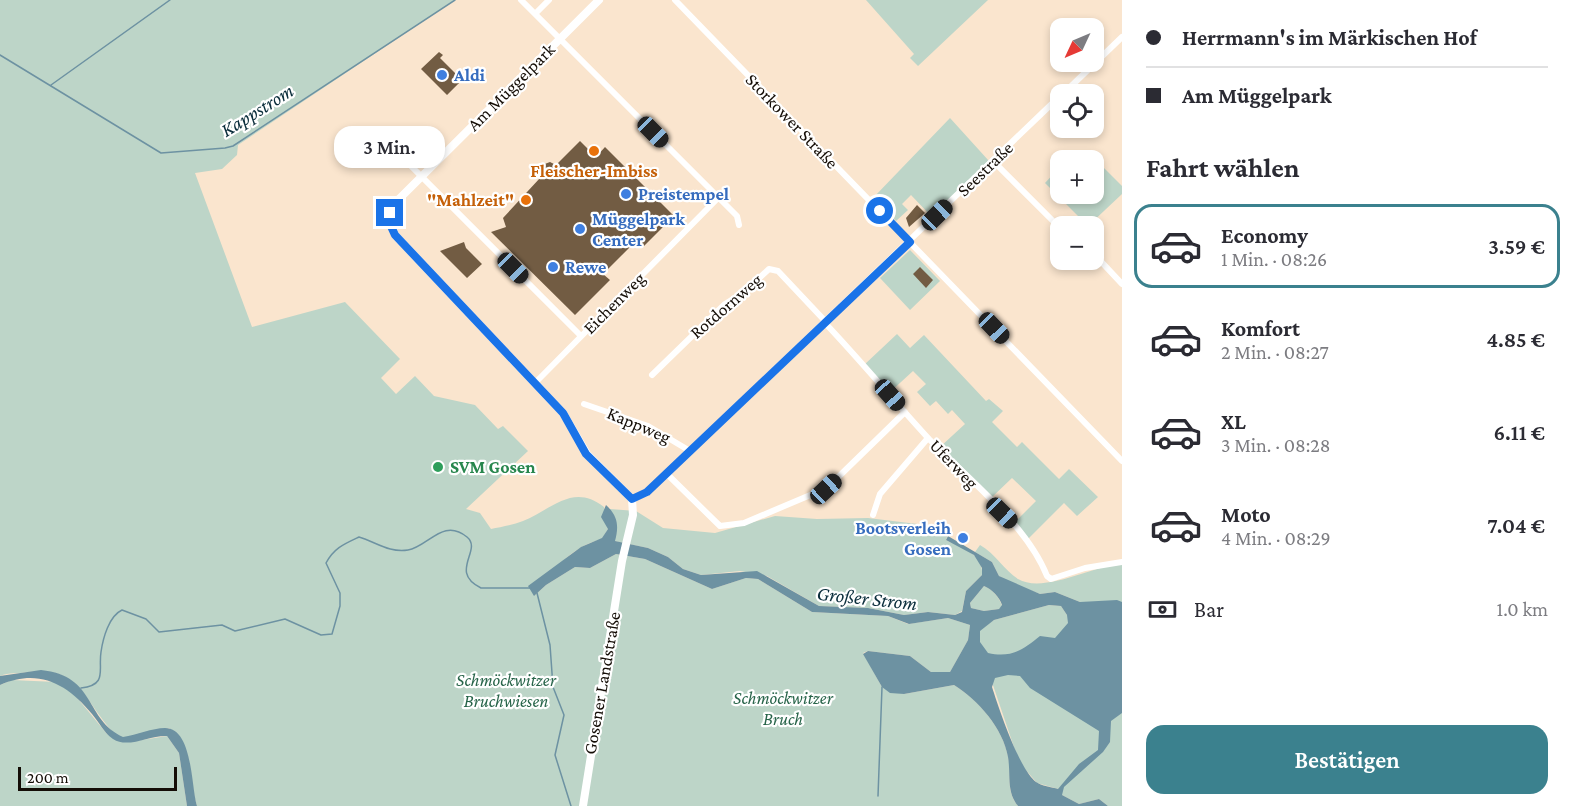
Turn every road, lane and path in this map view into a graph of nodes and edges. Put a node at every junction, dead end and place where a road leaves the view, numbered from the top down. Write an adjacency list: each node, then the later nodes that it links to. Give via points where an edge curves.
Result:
1 (521, 0): 5 (street)
2 (549, 0): 5 (street)
3 (599, 0): 7 (main road, Am Müggelpark)
4 (675, 0): 16 (street, Storkower Straße)
5 (535, 14): 7 (street)
6 (1122, 37): 8 (street, Seestraße)
7 (559, 39): 12 (main road, Am Müggelpark); 13 (street)
8 (1073, 84)
9 (1050, 106): 11 (street, Seestraße)
10 (375, 130): 12 (street)
11 (993, 161): 14 (street); 16 (street, Seestraße)
12 (421, 176): 20 (street); 22 (main road, Am Müggelpark, via 391,210 390,224 395,235)
13 (719, 197): 15 (street, via 738,216); 20 (street, Eichenweg)
14 (1050, 218)
15 (739, 225)
16 (910, 242): 19 (street, Seestraße); 27 (street, Storkower Straße)
17 (1104, 265): 18 (street)
18 (1122, 284)
19 (826, 323): 21 (street, Rotdornweg, via 778,271 769,269 724,304); 24 (street, Uferweg); 26 (street, Seestraße)
20 (581, 336): 22 (street, Eichenweg)
21 (651, 375)
22 (535, 383): 29 (main road, Am Müggelpark, via 563,413 586,454)
23 (584, 404): 26 (street, Kappweg, via 648,426)
24 (906, 412): 25 (street, Uferweg); 28 (street, via 826,489 744,523 720,526)
25 (928, 438): 30 (street, via 880,494); 31 (street, Uferweg, via 1014,525 1051,579)
26 (690, 451): 28 (street, Seestraße)
27 (1122, 461)
28 (667, 474): 29 (street, Seestraße, via 647,492)
29 (632, 499): 32 (main road, Gosener Landstraße, via 633,515 622,561)
30 (873, 515)
31 (1122, 562)
32 (583, 806)

